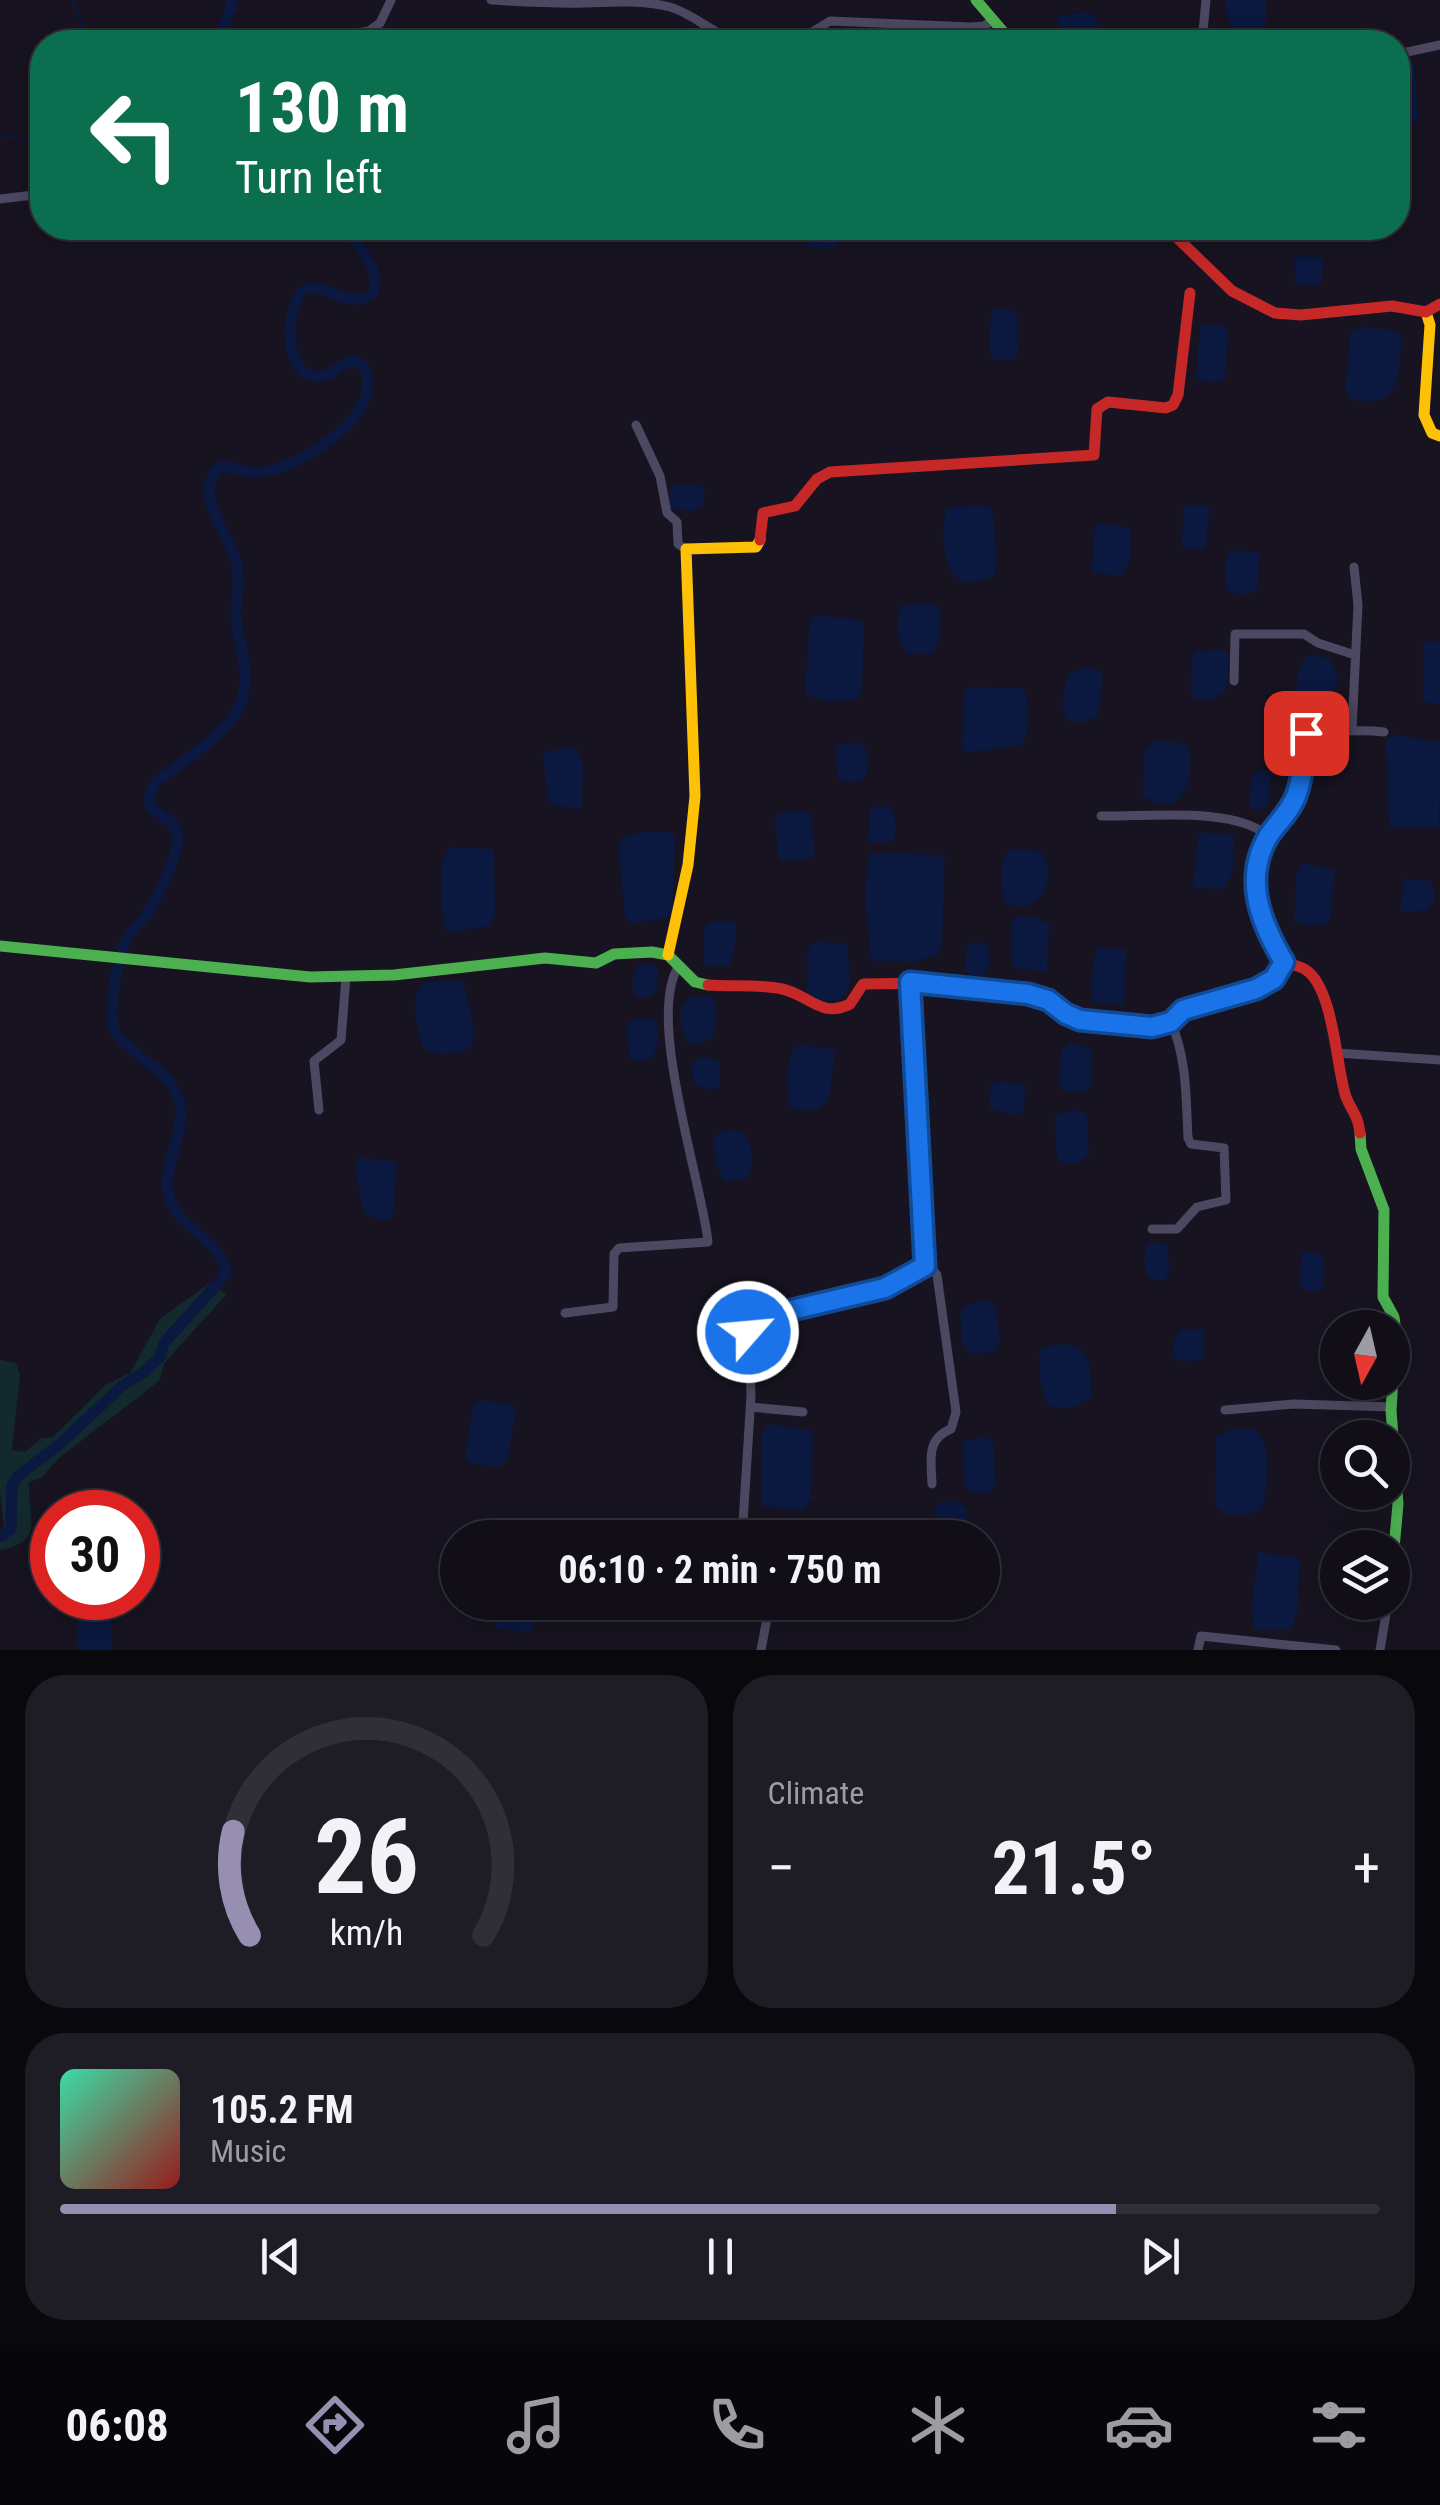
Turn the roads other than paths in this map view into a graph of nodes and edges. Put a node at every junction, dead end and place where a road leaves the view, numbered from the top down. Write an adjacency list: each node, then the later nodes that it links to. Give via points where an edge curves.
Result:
1 (391, 0): 6 (street)
2 (491, 0): 7 (street, via 641,1 674,8)
3 (976, 0): 5 (street)
4 (1206, 0): 10 (street)
5 (993, 20): 8 (street, via 971,27 830,21); 9 (street)
6 (370, 30)
7 (711, 30)
8 (815, 30)
9 (1002, 30)
10 (1203, 30)
11 (1440, 45): 12 (street)
12 (1410, 51)
13 (30, 195): 14 (street)
14 (0, 199)
15 (1179, 240): 18 (street, via 1232,291 1275,313 1392,306)
16 (1190, 293): 21 (street, via 1173,405 1100,404 1094,455 830,472 812,481 799,504 763,513 756,548)
17 (1440, 304): 18 (street)
18 (1426, 312): 20 (street, via 1424,415)
19 (636, 425): 21 (street, via 660,476 667,512 677,522 678,544)
20 (1440, 436)
21 (686, 550): 32 (street, via 696,772 688,876)
22 (1354, 567): 23 (street)
23 (1355, 654): 24 (street, via 1304,634 1235,634); 25 (street)
24 (1234, 681)
25 (1352, 729): 27 (street); 28 (street)
26 (1270, 732): 28 (street)
27 (1384, 732)
28 (1306, 733): 30 (street, via 1296,796)
29 (1101, 816): 30 (street, via 1209,818 1259,828)
30 (1268, 836): 33 (street, via 1256,904)
31 (0, 946): 35 (street)
32 (668, 955): 34 (street); 35 (street, via 630,952 596,962 528,959)
33 (1284, 962): 37 (street, via 1274,979 1256,989 1183,1010); 38 (street, via 1312,974)
34 (680, 966): 36 (street, via 703,986 789,990 824,1008 858,1000 863,984); 43 (street, via 670,993 674,1065 708,1242 619,1248 613,1307)
35 (346, 977): 40 (street, via 340,1040 314,1061)
36 (910, 982): 37 (street, via 1028,994 1096,1023); 42 (street)
37 (1171, 1022): 41 (street, via 1183,1064 1188,1138 1224,1148 1226,1200 1197,1208 1177,1228)
38 (1337, 1053): 39 (street); 45 (street, via 1384,1210 1384,1297 1396,1322)
39 (1440, 1060)
40 (320, 1110)
41 (1152, 1229)
42 (925, 1266): 44 (street, via 885,1288 758,1318 748,1332); 48 (street, via 937,1275 956,1412 951,1429 933,1442)
43 (564, 1314)
44 (750, 1407): 47 (street); 49 (street)
45 (1392, 1407): 46 (street); 50 (street)
46 (1225, 1410)
47 (803, 1412)
48 (932, 1484)
49 (743, 1520)
50 (1396, 1530)
51 (767, 1620): 53 (street)
52 (1385, 1620): 56 (street)
53 (762, 1650)
54 (1198, 1650): 55 (street, via 1201,1636)
55 (1336, 1650)
56 (1380, 1650)

